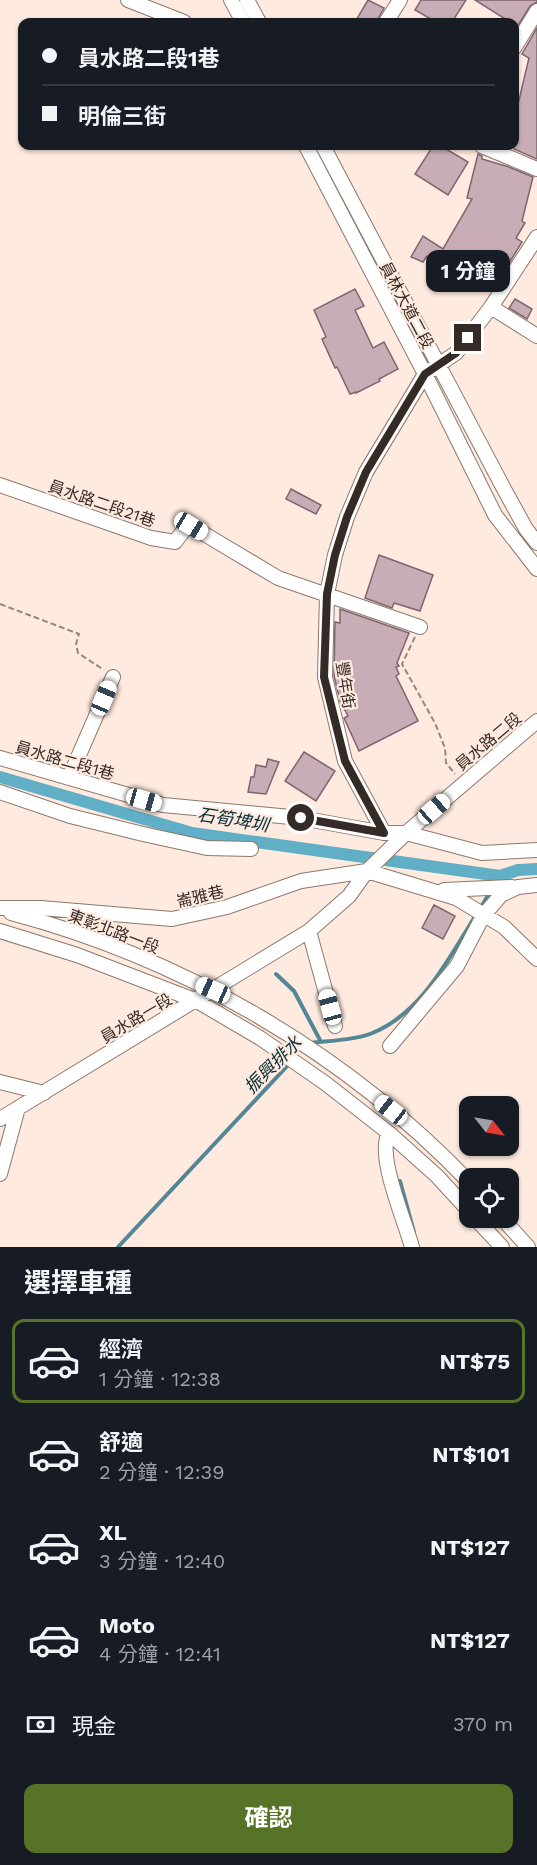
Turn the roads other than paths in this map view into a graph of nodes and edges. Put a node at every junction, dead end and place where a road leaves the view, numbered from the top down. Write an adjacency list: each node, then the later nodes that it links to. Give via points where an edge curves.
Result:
1 (128, 0): 6 (street)
2 (231, 0): 7 (street)
3 (247, 0): 8 (street)
4 (400, 0): 9 (street)
5 (537, 11): 10 (street)
6 (174, 18)
7 (241, 18)
8 (257, 18)
9 (389, 18)
10 (519, 40)
11 (308, 150): 19 (street, 員林大道二段)
12 (325, 150): 18 (street, 員林大道二段)
13 (492, 150): 14 (street)
14 (537, 169)
15 (537, 237): 16 (street)
16 (492, 307): 17 (street); 18 (street, via 456,353)
17 (537, 336)
18 (439, 364): 19 (street); 21 (street, 員林大道二段)
19 (425, 374): 22 (street, 員林大道二段, via 495,515); 23 (street, 豐年街, via 366,472 338,545)
20 (0, 485): 23 (street, 員水路二段21巷, via 152,538 175,542 191,526 279,578)
21 (537, 543)
22 (537, 569)
23 (327, 594): 24 (street, 員水路二段21巷); 30 (street, 豐年街, via 324,677 345,761)
24 (420, 627)
25 (113, 677): 28 (street)
26 (537, 721): 31 (street, 員水路二段)
27 (0, 758): 28 (street, 員水路二段1巷)
28 (69, 778): 30 (street, 員水路二段1巷, via 163,805 301,818)
29 (0, 792): 32 (street, via 70,816 154,836 207,848)
30 (384, 833): 31 (street, 員水路二段1巷)
31 (406, 833): 33 (street, 員水路二段1巷, via 482,853); 34 (street, 員水路二段)
32 (251, 849)
33 (537, 850)
34 (367, 871): 37 (street); 38 (street, 崙雅巷, via 301,881 227,908 172,919 41,908); 41 (street, 員水路一段, via 349,896)
35 (537, 885): 36 (street)
36 (518, 887): 37 (street); 39 (street, via 501,895)
37 (457, 894): 39 (street)
38 (0, 909): 43 (street, 東彰北路一段, via 107,943)
39 (483, 916): 42 (street, via 504,927); 46 (street, via 457,966)
40 (0, 931): 44 (street, via 77,954)
41 (309, 931): 43 (street, 員水路一段); 45 (street)
42 (537, 959)
43 (213, 990): 44 (street, 員水路一段); 52 (street, 東彰北路一段, via 315,1052 391,1110)
44 (197, 1001): 48 (street, 員水路一段); 51 (street, via 260,1038)
45 (335, 1026)
46 (390, 1046)
47 (0, 1082): 48 (street)
48 (44, 1093): 49 (street, 員水路一段)
49 (18, 1108): 50 (street, 員水路一段); 53 (street)
50 (0, 1119)
51 (389, 1133): 54 (street); 57 (street, via 385,1140 388,1170)
52 (459, 1172)
53 (0, 1174)
54 (459, 1200)
55 (485, 1228): 58 (street)
56 (511, 1228): 59 (street)
57 (412, 1247)
58 (502, 1247)
59 (528, 1247)

